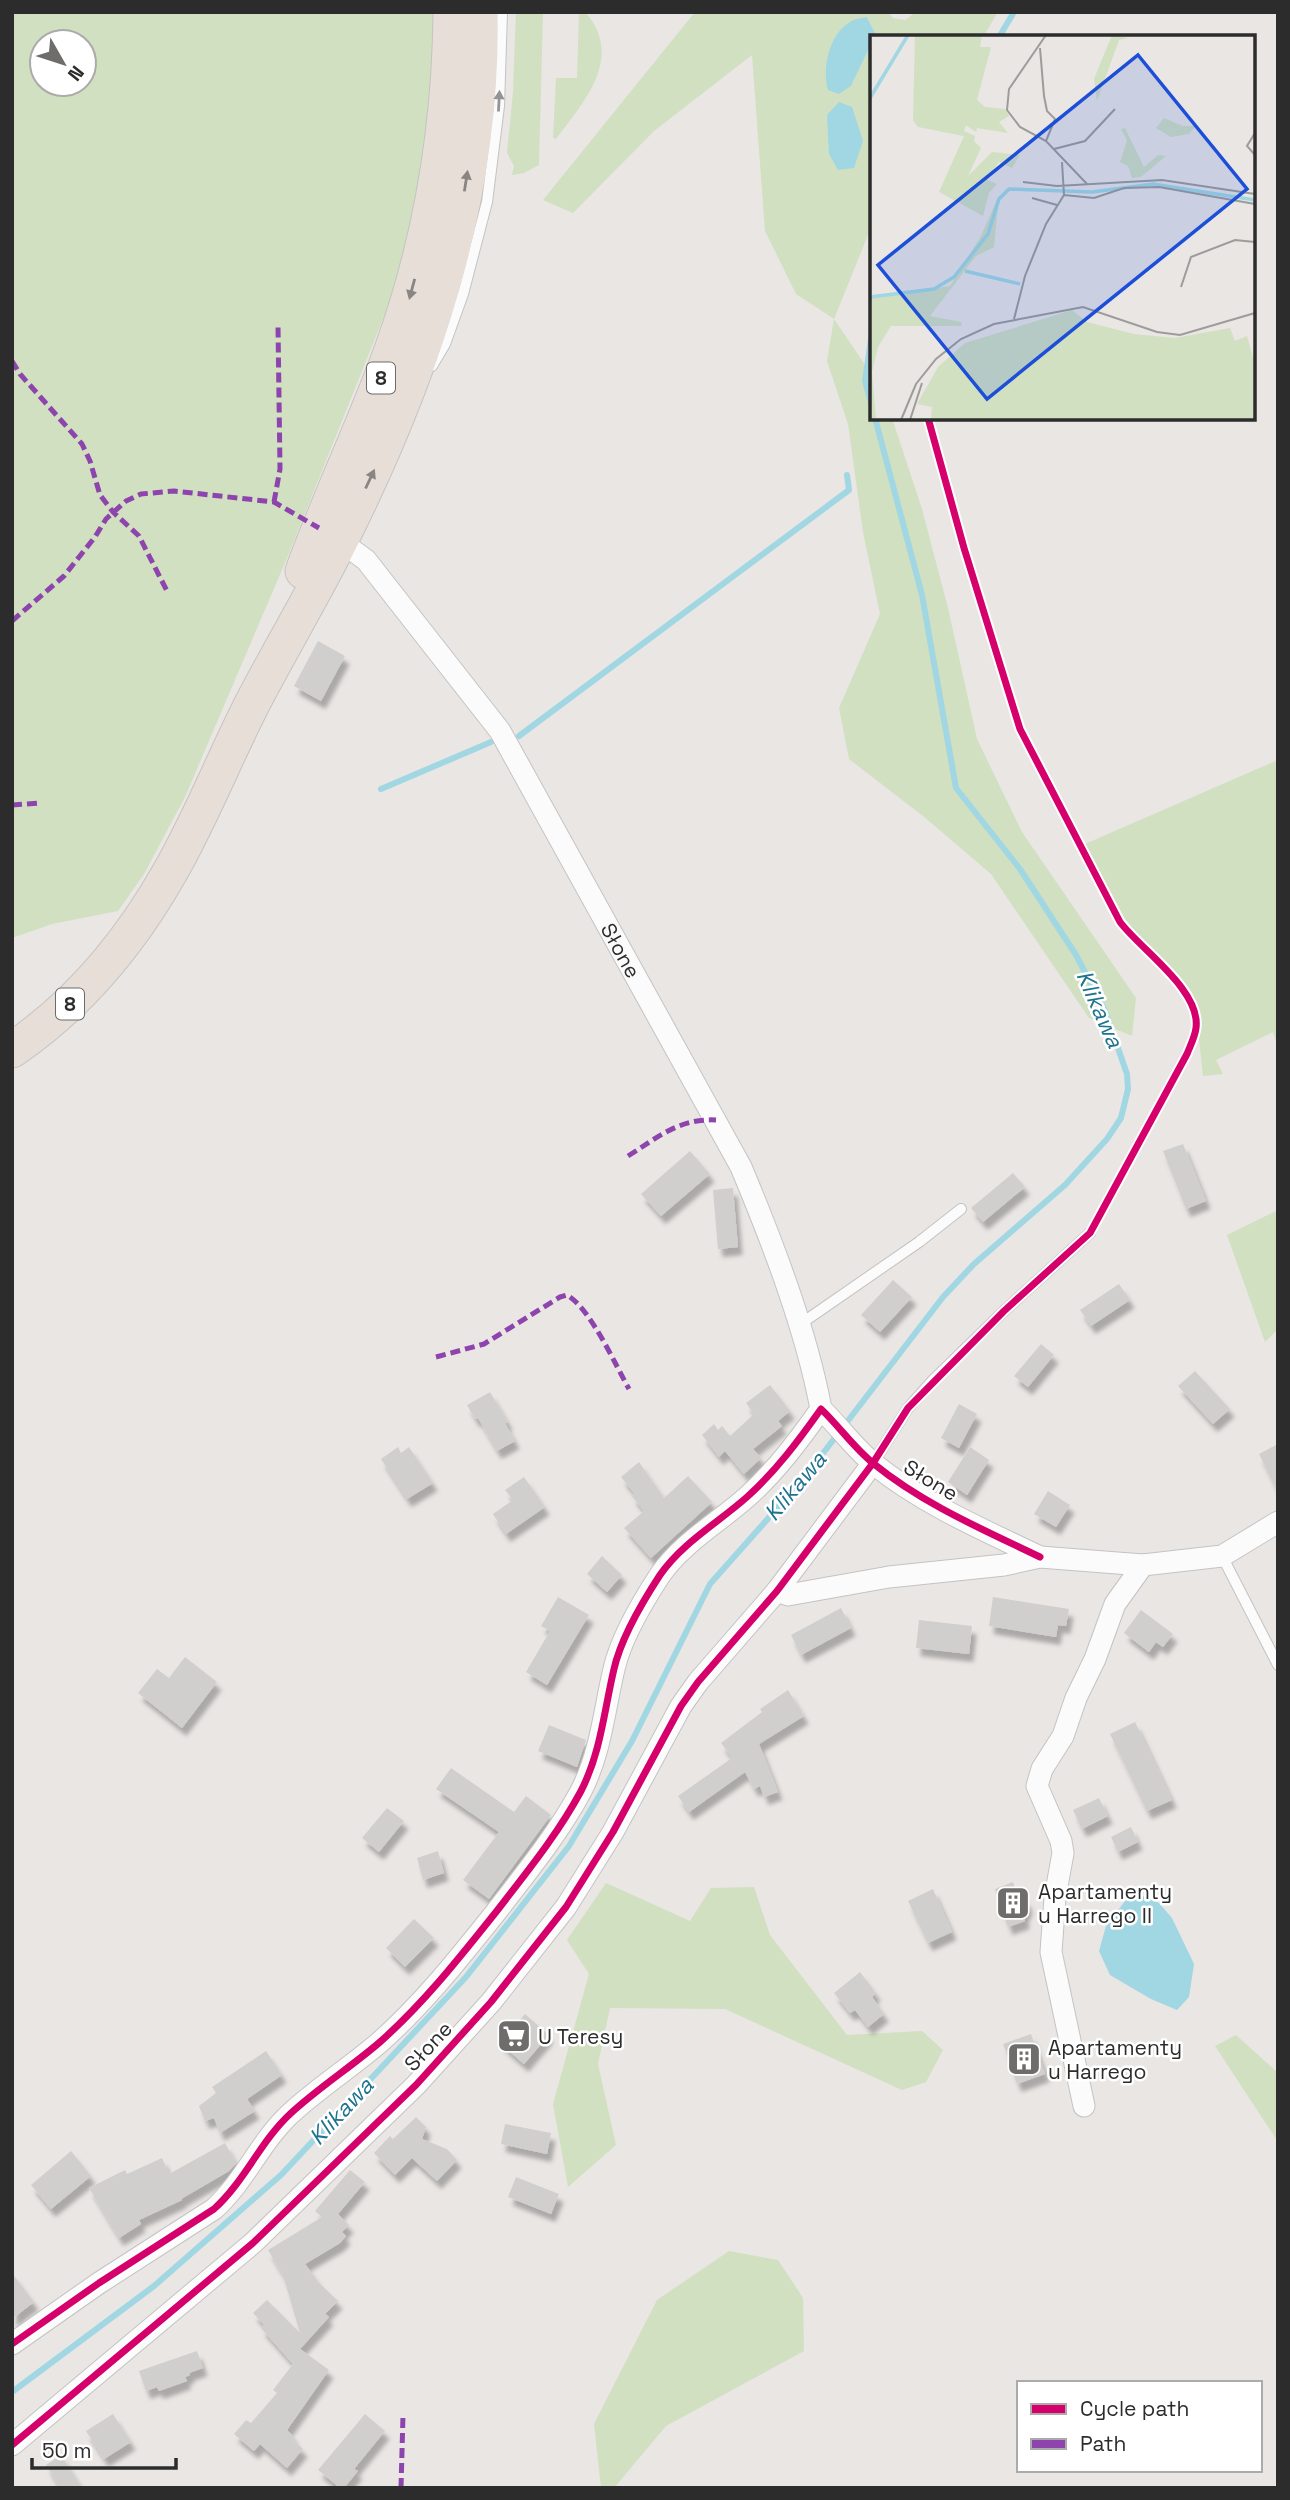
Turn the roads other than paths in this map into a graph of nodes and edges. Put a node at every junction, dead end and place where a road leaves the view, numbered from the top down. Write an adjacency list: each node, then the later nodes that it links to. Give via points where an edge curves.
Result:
1 (451, 12): 5 (highway, 8, one-way to 5, via 440,163 418,264)
2 (480, 12): 4 (highway, 8, one-way to 2, via 462,207 476,100)
3 (502, 12): 4 (lane, one-way to 3, via 445,344 487,202 499,106)
4 (418, 384): 5 (highway, 8, one-way to 4)
5 (329, 534): 6 (highway, 8, via 170,872 119,948 70,1004); 9 (street, Słone, via 366,560 500,731 739,1163)
6 (12, 1050)
7 (961, 1209): 9 (lane)
8 (1090, 1233): 11 (lane, via 933,1380 908,1408)
9 (799, 1325): 10 (street, Słone)
10 (828, 1415): 11 (street); 19 (street, via 748,1496 663,1571 615,1666 599,1746 580,1793 514,1888 431,1991 380,2042 290,2114 270,2134 231,2193 214,2208)
11 (873, 1463): 14 (street, Słone, via 969,1523); 16 (street, Słone)
12 (1278, 1522): 13 (street, Słone)
13 (1222, 1556): 15 (street, Słone); 17 (lane)
14 (1040, 1557): 15 (street, Słone); 16 (street, Słone, via 788,1595)
15 (1143, 1565): 18 (street, via 1115,1604 1063,1735 1037,1786 1063,1853 1051,1952)
16 (777, 1591): 20 (street, Słone, via 681,1706 613,1832 566,1907 448,2051 253,2242)
17 (1278, 1665)
18 (1084, 2106)
19 (12, 2344)
20 (12, 2445)

